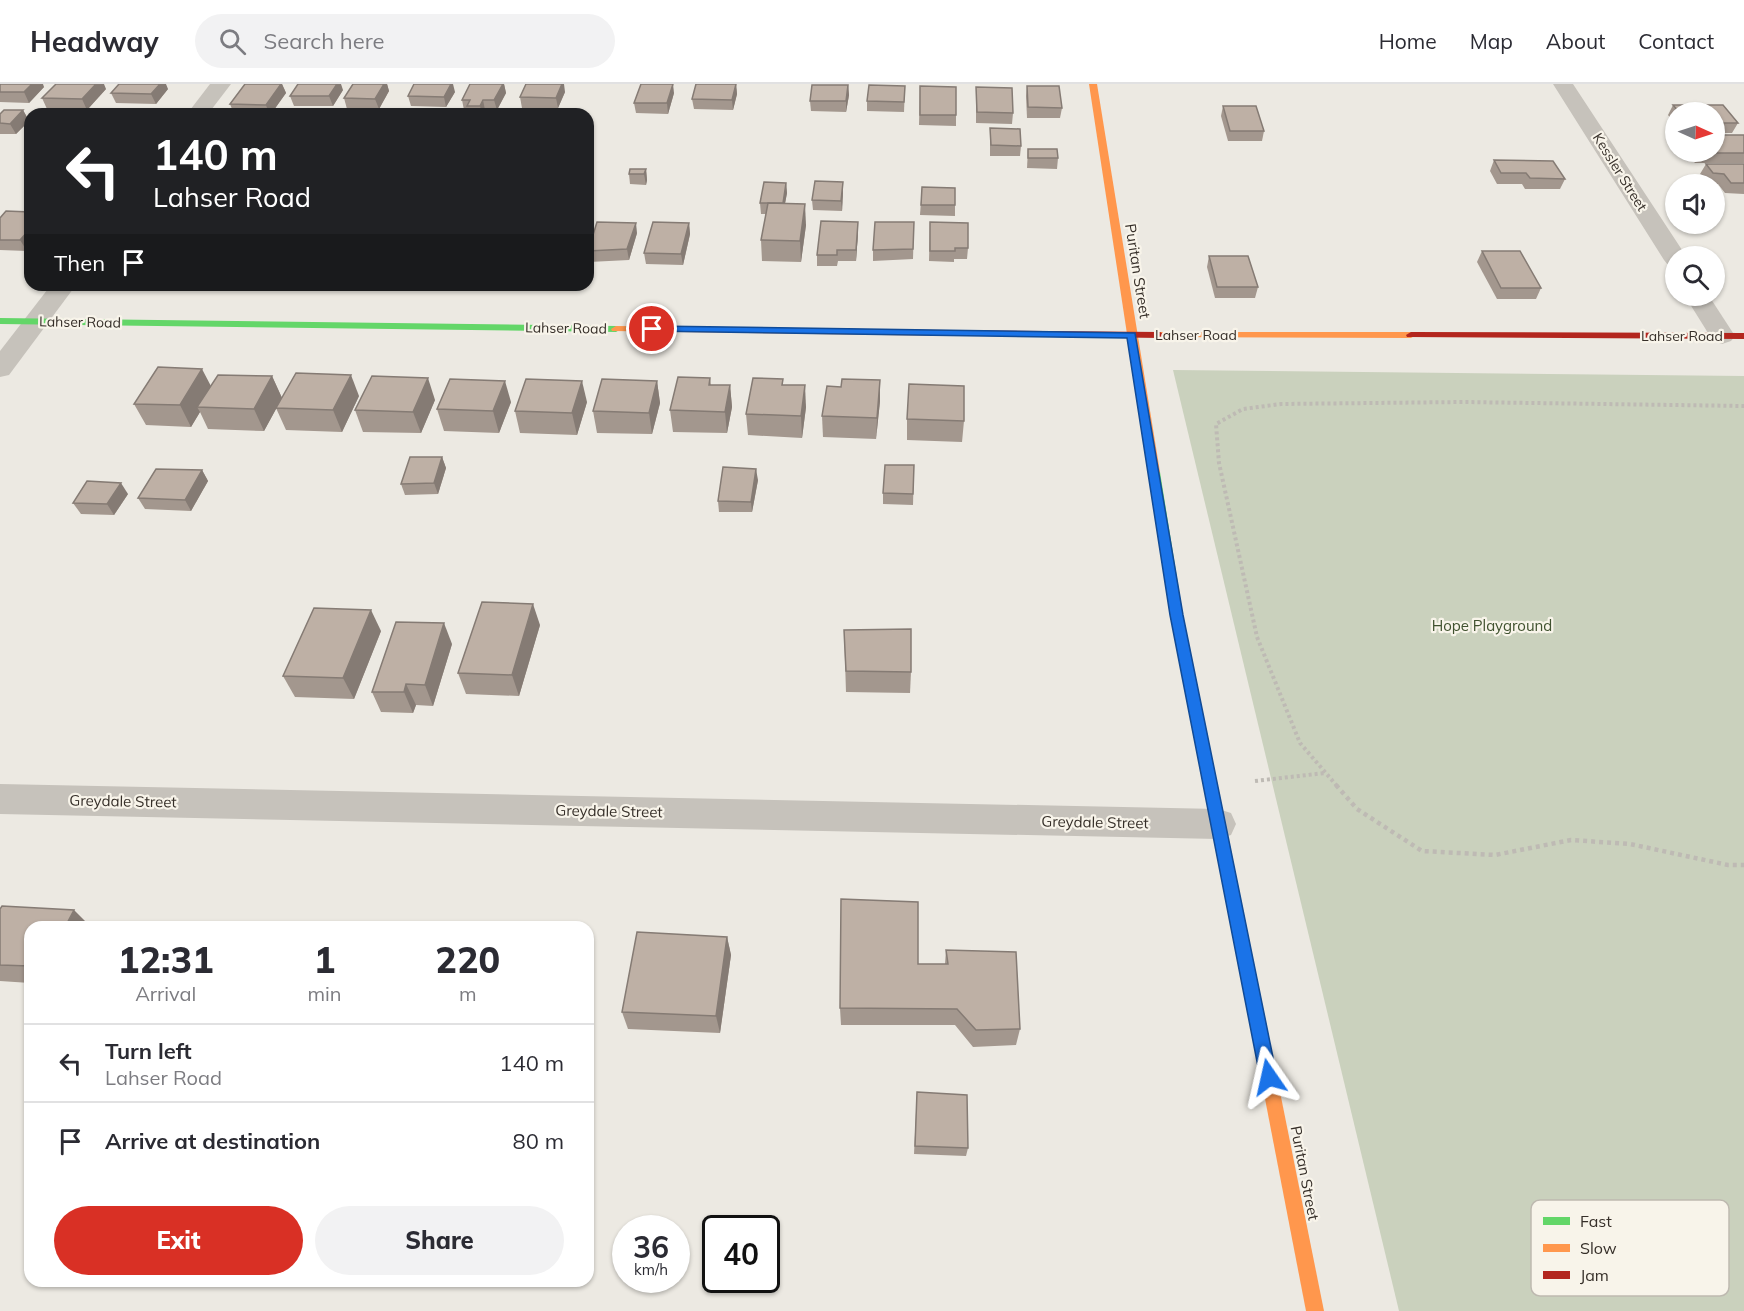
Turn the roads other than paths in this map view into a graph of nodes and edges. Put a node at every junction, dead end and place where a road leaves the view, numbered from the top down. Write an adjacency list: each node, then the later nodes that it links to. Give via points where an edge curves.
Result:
1 (221, 84): 4 (street)
2 (1093, 84): 10 (main road, Puritan Street)
3 (1563, 84): 5 (street, Kessler Street)
4 (202, 108)
5 (1667, 246)
6 (59, 291): 9 (street)
7 (1706, 306): 11 (street)
8 (0, 321): 9 (main road, Lahser Road)
9 (36, 321): 10 (main road, Lahser Road); 12 (street)
10 (1132, 335): 11 (main road, Lahser Road); 14 (main road, Puritan Street, via 1177,615)
11 (1733, 336)
12 (0, 369)
13 (0, 799): 14 (street, Greydale Street)
14 (1218, 824): 15 (main road, Puritan Street)
15 (1315, 1311)

